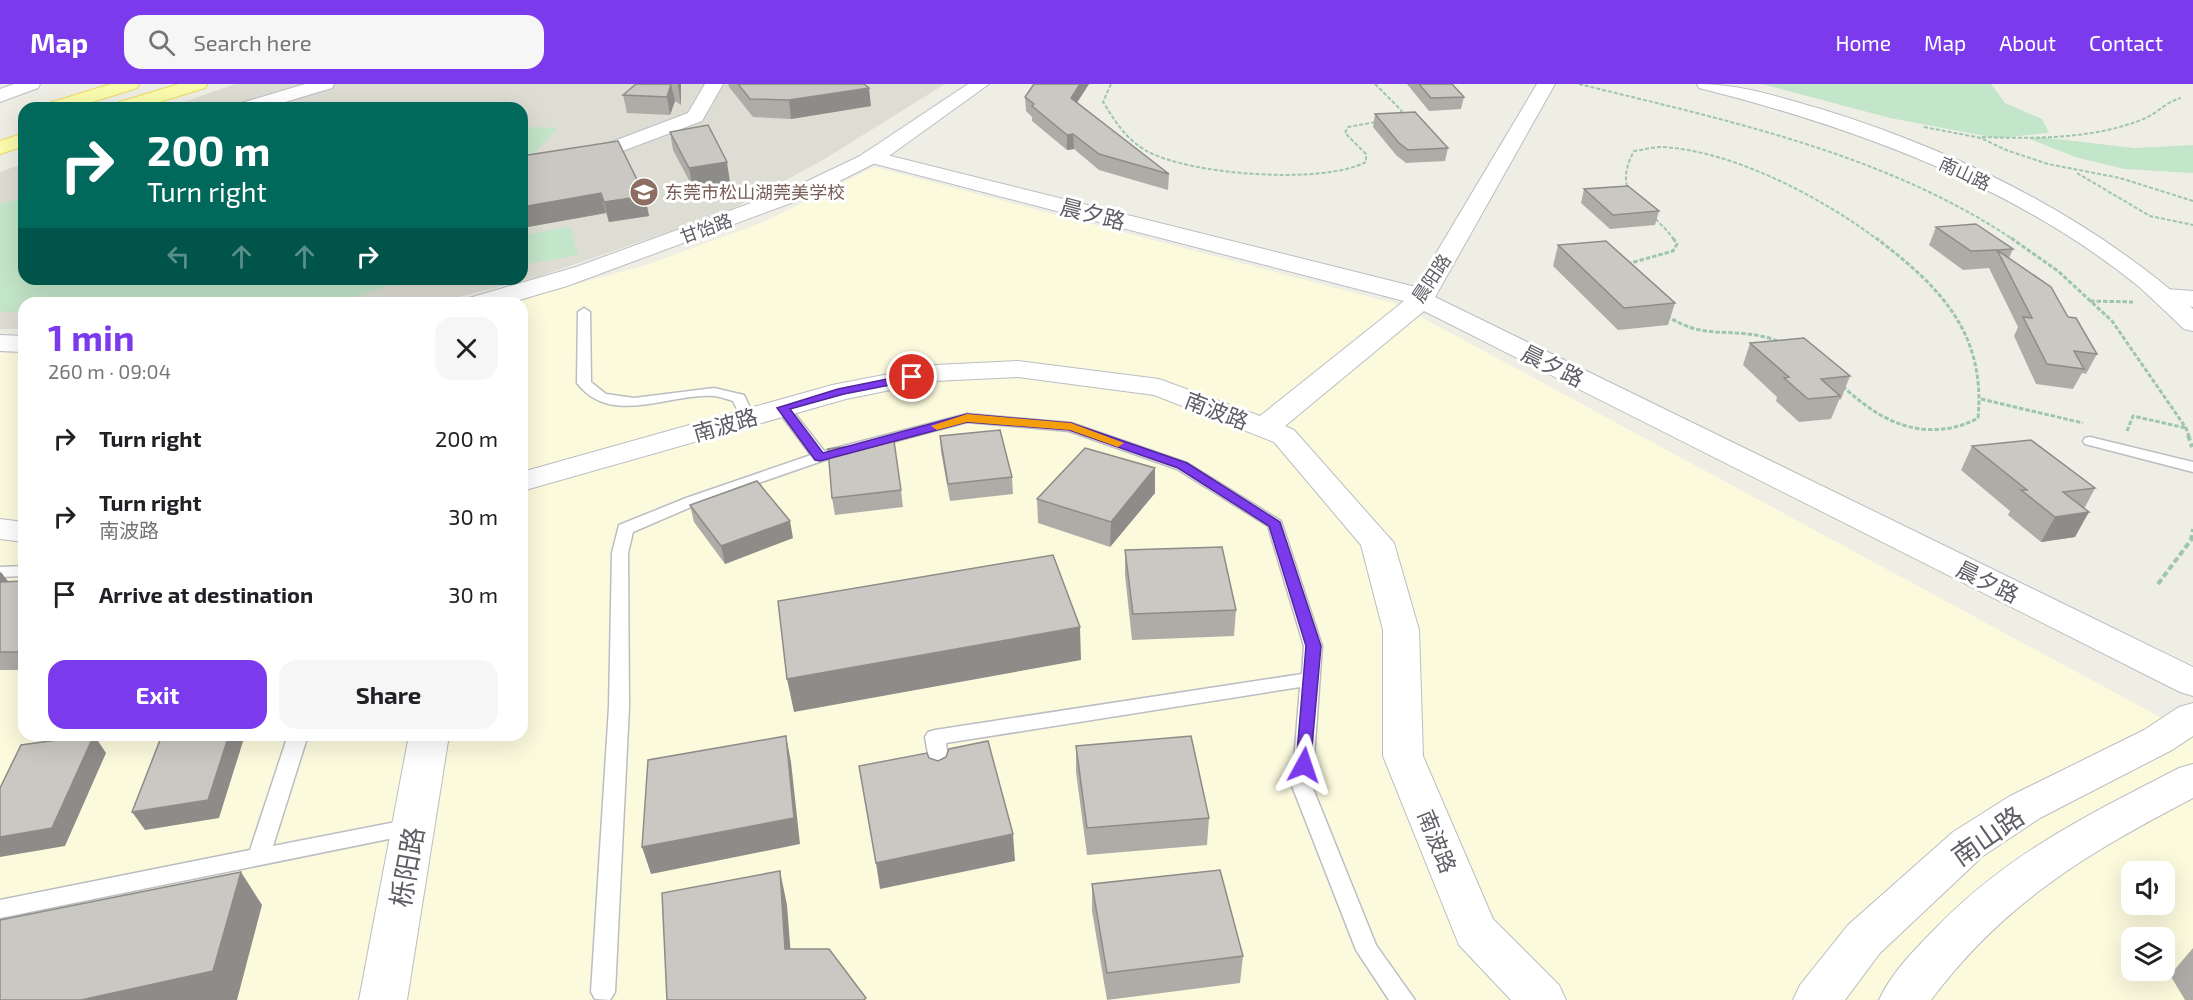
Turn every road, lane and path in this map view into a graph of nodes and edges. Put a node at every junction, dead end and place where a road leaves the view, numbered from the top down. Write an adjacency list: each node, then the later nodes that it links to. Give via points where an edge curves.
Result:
1 (31, 84): 13 (street)
2 (130, 84): 15 (main road)
3 (198, 84): 16 (main road)
4 (325, 84): 17 (street)
5 (714, 84): 25 (street, via 695,117 605,151)
6 (980, 84): 24 (street, 甘饴路)
7 (1111, 84): 19 (path, via 1103,102 1110,122 1125,135 1167,159 1241,176 1355,168 1366,162 1366,154 1345,133 1348,127)
8 (1375, 84): 18 (path, via 1401,110 1403,118)
9 (1546, 84): 33 (street, 晨阳路)
10 (1580, 84): 43 (path, via 1729,121 1885,172 1951,202 2058,271 2112,321)
11 (1706, 84): 31 (street, 南山路, via 1824,117 1979,179 2092,242)
12 (1739, 84): 20 (street, 南山路)
13 (0, 96)
14 (2181, 98): 21 (path, via 2160,106 2142,120 2104,129 2005,139)
15 (72, 102)
16 (140, 102)
17 (266, 102)
18 (1398, 120)
19 (1383, 121)
20 (1878, 127): 21 (path, via 1904,124); 29 (street, 南山路, via 1958,157 2064,209 2119,241)
21 (1978, 137): 26 (path)
22 (18, 141): 23 (main road)
23 (0, 148)
24 (871, 157): 30 (street, 甘饴路, via 753,211); 33 (street, 晨夕路, via 1406,292)
25 (528, 164)
26 (2074, 171): 27 (path, via 2120,178); 28 (path, via 2150,216)
27 (2193, 201)
28 (2193, 225)
29 (2193, 294)
30 (515, 297)
31 (2166, 297): 32 (street); 35 (street, 南山路)
32 (2193, 299)
33 (1421, 300): 42 (street, 晨阳路); 57 (street, 晨夕路)
34 (584, 312): 40 (lane, via 584,383 602,398 634,402 714,392 739,398)
35 (2193, 323)
36 (0, 343): 37 (street)
37 (18, 344)
38 (1981, 399): 38 (path, via 1962,323 1947,302 1916,270 1846,219 1821,203 1705,154 1660,147 1634,151 1629,158 1624,176 1628,195 1666,228 1677,244 1673,250 1627,264 1627,271 1642,293 1674,324 1696,332 1780,342 1817,365 1875,416 1917,430 1962,428 1978,418); 41 (path)
39 (783, 408): 40 (street, 南波路); 42 (street, 南波路, via 935,372 1018,369 1159,387); 47 (lane)
40 (748, 418): 49 (street, 南波路)
41 (2092, 425)
42 (1264, 428): 69 (street, 南波路, via 1284,436 1377,543 1401,630 1403,756 1475,931)
43 (2186, 428): 44 (path, via 2133,416 2127,432); 46 (path)
44 (2115, 430)
45 (2090, 441): 48 (lane)
46 (2193, 451)
47 (820, 457): 56 (lane, via 967,418 1071,427 1182,466 1275,524 1313,646); 66 (lane, via 692,501 626,529 620,553 619,707)
48 (2193, 466)
49 (528, 480)
50 (0, 529): 52 (street)
51 (2193, 529): 55 (path, via 2191,540)
52 (18, 531)
53 (18, 571): 54 (lane)
54 (0, 572)
55 (2158, 584)
56 (1311, 679): 61 (lane, via 935,737); 68 (lane, via 1302,786 1367,950)
57 (2193, 683)
58 (2193, 717): 70 (street, 南山路, via 2158,740 2025,807 1968,844 1864,939)
59 (296, 741): 64 (lane)
60 (428, 741): 63 (street, 栎阳路)
61 (940, 777)
62 (2193, 779): 71 (street, via 2074,842 2019,880 1935,961)
63 (413, 826): 64 (lane); 67 (street, 栎阳路)
64 (259, 856): 65 (lane)
65 (0, 909)
66 (603, 992)
67 (383, 1000)
68 (1403, 1000)
69 (1542, 1000)
70 (1817, 1000)
71 (1903, 1000)

